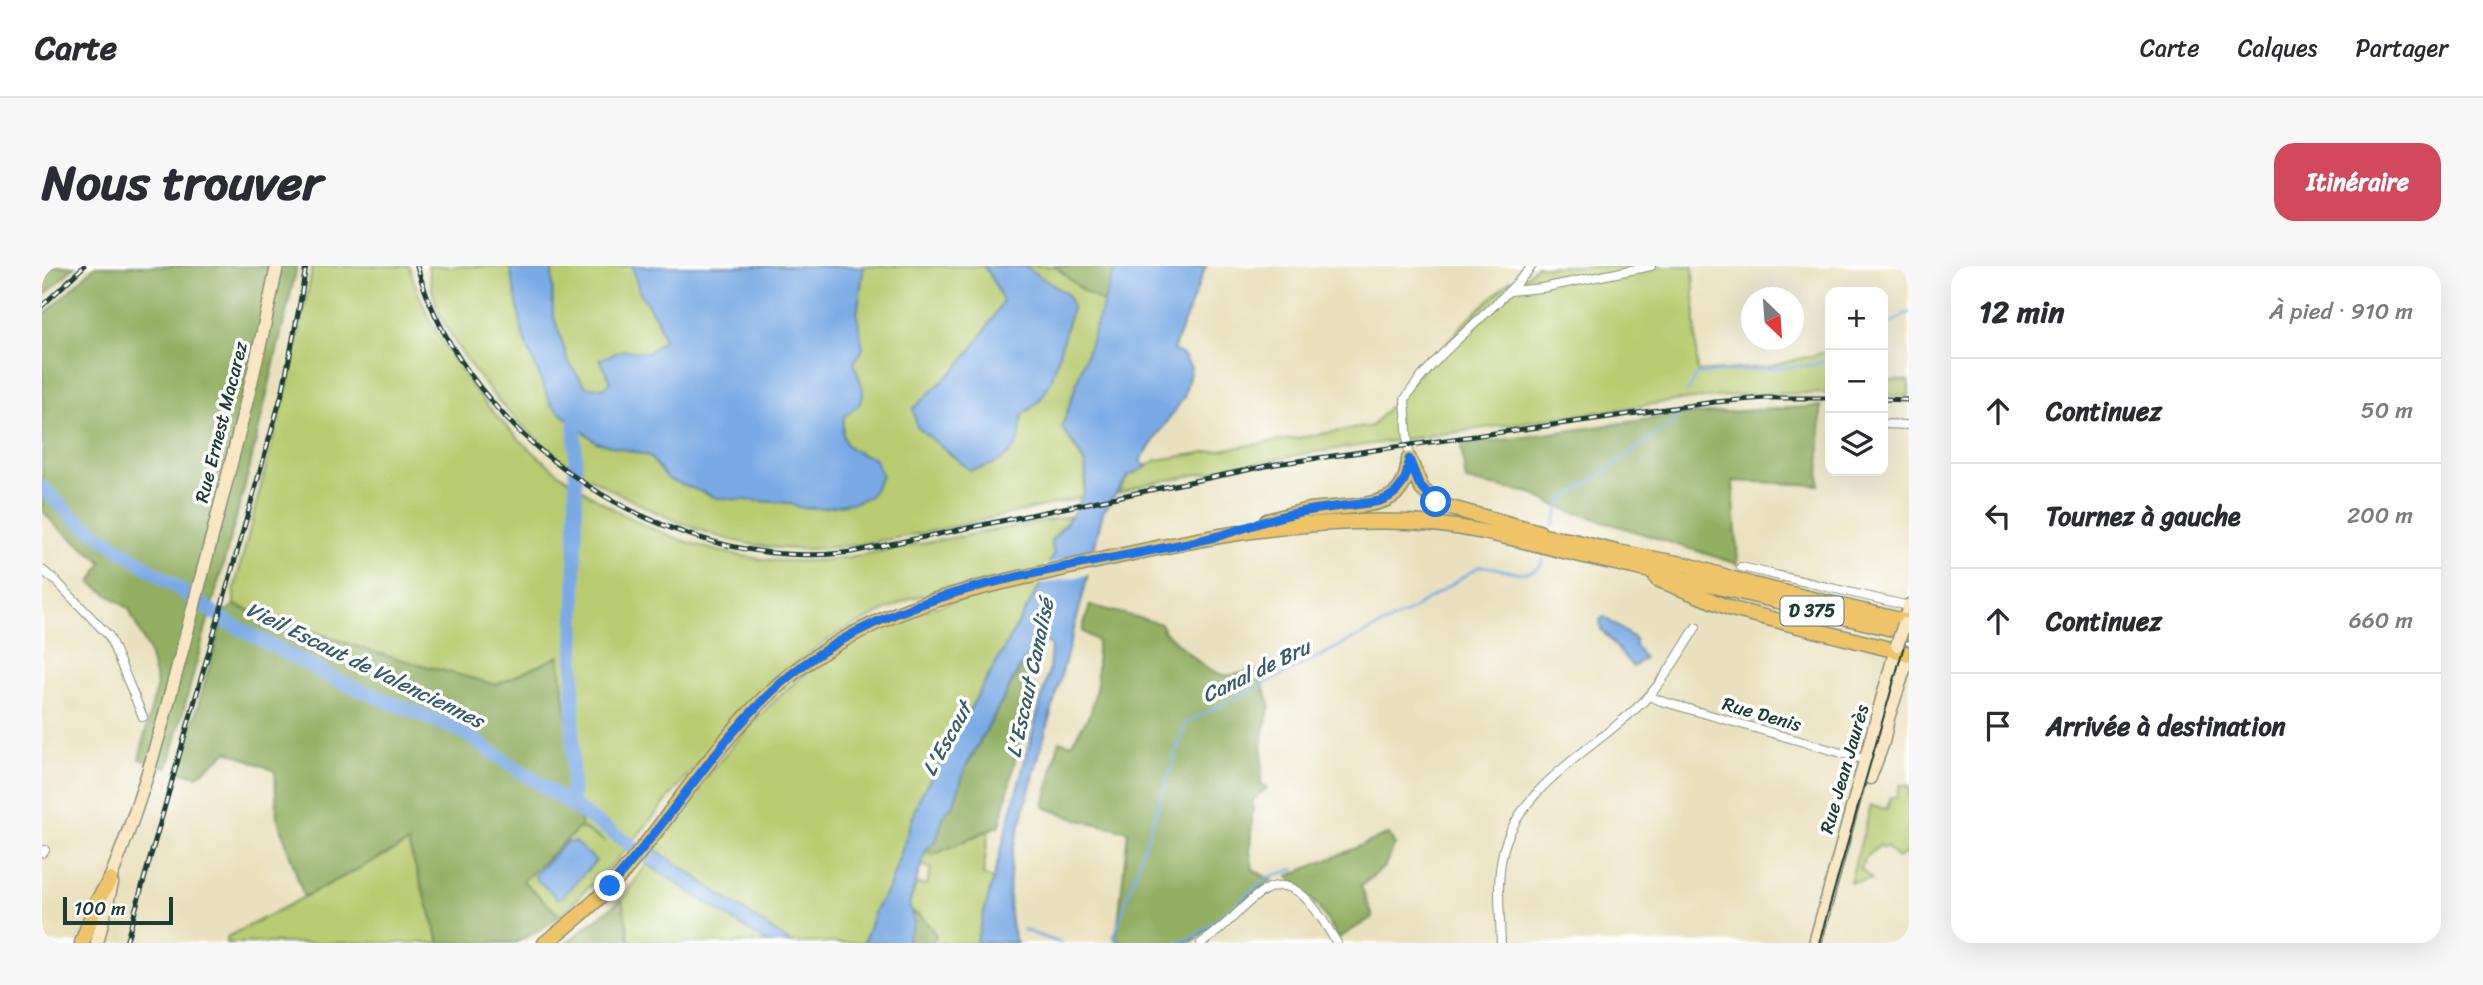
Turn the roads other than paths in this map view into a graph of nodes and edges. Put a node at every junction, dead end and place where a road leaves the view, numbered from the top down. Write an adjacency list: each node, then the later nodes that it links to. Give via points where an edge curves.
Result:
1 (276, 266): 20 (main road, Rue Ernest Macarez, via 199,587)
2 (1532, 266): 4 (street)
3 (1651, 266): 4 (street)
4 (1510, 291): 7 (street, via 1465,331 1405,399)
5 (1888, 424): 6 (street)
6 (1909, 425)
7 (1409, 459): 9 (main road, via 1402,485 1388,498 1293,513); 10 (main road, via 1419,484 1440,505)
8 (1452, 527): 9 (main road, D 375, via 1406,522 1321,523); 10 (main road); 11 (main road, D 375)
9 (1215, 537): 25 (main road, D 375, via 931,600 850,635 804,665 736,727 628,866)
10 (1573, 541): 11 (main road)
11 (1624, 559): 14 (main road, D 375, via 1715,587); 14 (main road, via 1688,565 1753,585); 16 (main road, via 1723,606)
12 (1741, 568): 14 (street)
13 (42, 570): 18 (street, via 109,636)
14 (1907, 618): 16 (main road, Rue Jean Jaurès, bridge)
15 (1696, 627): 17 (street)
16 (1903, 651): 19 (main road, Rue Jean Jaurès); 30 (main road, Rue Jean Jaurès, via 1883,743)
17 (1649, 696): 19 (street, Rue Denis); 28 (street, via 1561,770 1516,820 1500,866)
18 (143, 717)
19 (1866, 760): 29 (main road, Rue Jean Jaurès)
20 (121, 853): 21 (main road); 24 (main road)
21 (110, 880): 22 (main road); 23 (main road)
22 (82, 943)
23 (88, 943)
24 (97, 943)
25 (545, 943)
26 (1201, 943): 27 (street, via 1258,895 1281,885 1307,900)
27 (1337, 943)
28 (1501, 943)
29 (1815, 943)
30 (1823, 943)

